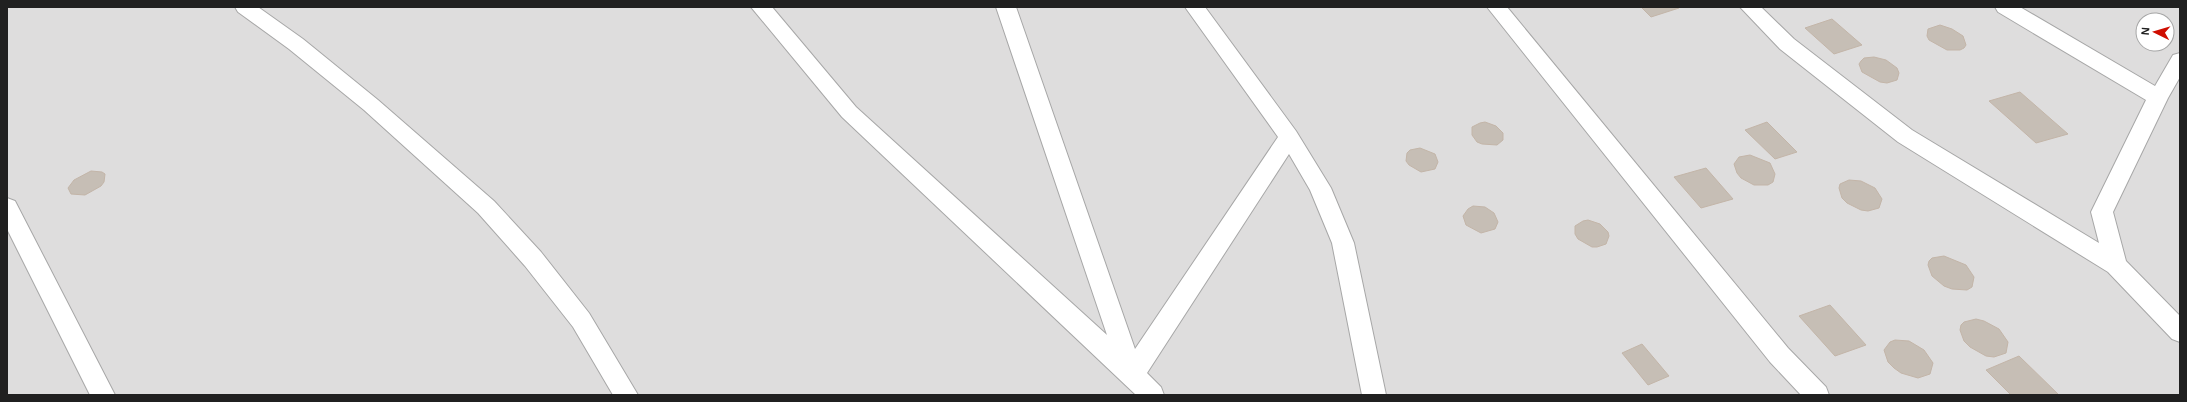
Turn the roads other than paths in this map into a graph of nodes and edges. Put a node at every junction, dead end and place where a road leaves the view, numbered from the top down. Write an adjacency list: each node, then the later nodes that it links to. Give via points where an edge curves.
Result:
1 (245, 7): 16 (street, via 296,44 371,105 486,208 533,259 581,320)
2 (761, 7): 14 (street, via 849,112)
3 (1006, 7): 14 (street)
4 (1195, 7): 10 (street)
5 (1497, 7): 19 (street, via 1779,355)
6 (1750, 7): 12 (street, via 1787,44 1905,136)
7 (2005, 7): 9 (street)
8 (2180, 60): 9 (street)
9 (2158, 97): 12 (street, via 2102,212)
10 (1289, 137): 14 (street); 18 (street, via 1320,188 1343,243)
11 (7, 207): 15 (street)
12 (2116, 264): 13 (street)
13 (2180, 332)
14 (1132, 374): 17 (street)
15 (103, 395)
16 (626, 395)
17 (1152, 395)
18 (1374, 395)
19 (1817, 395)

